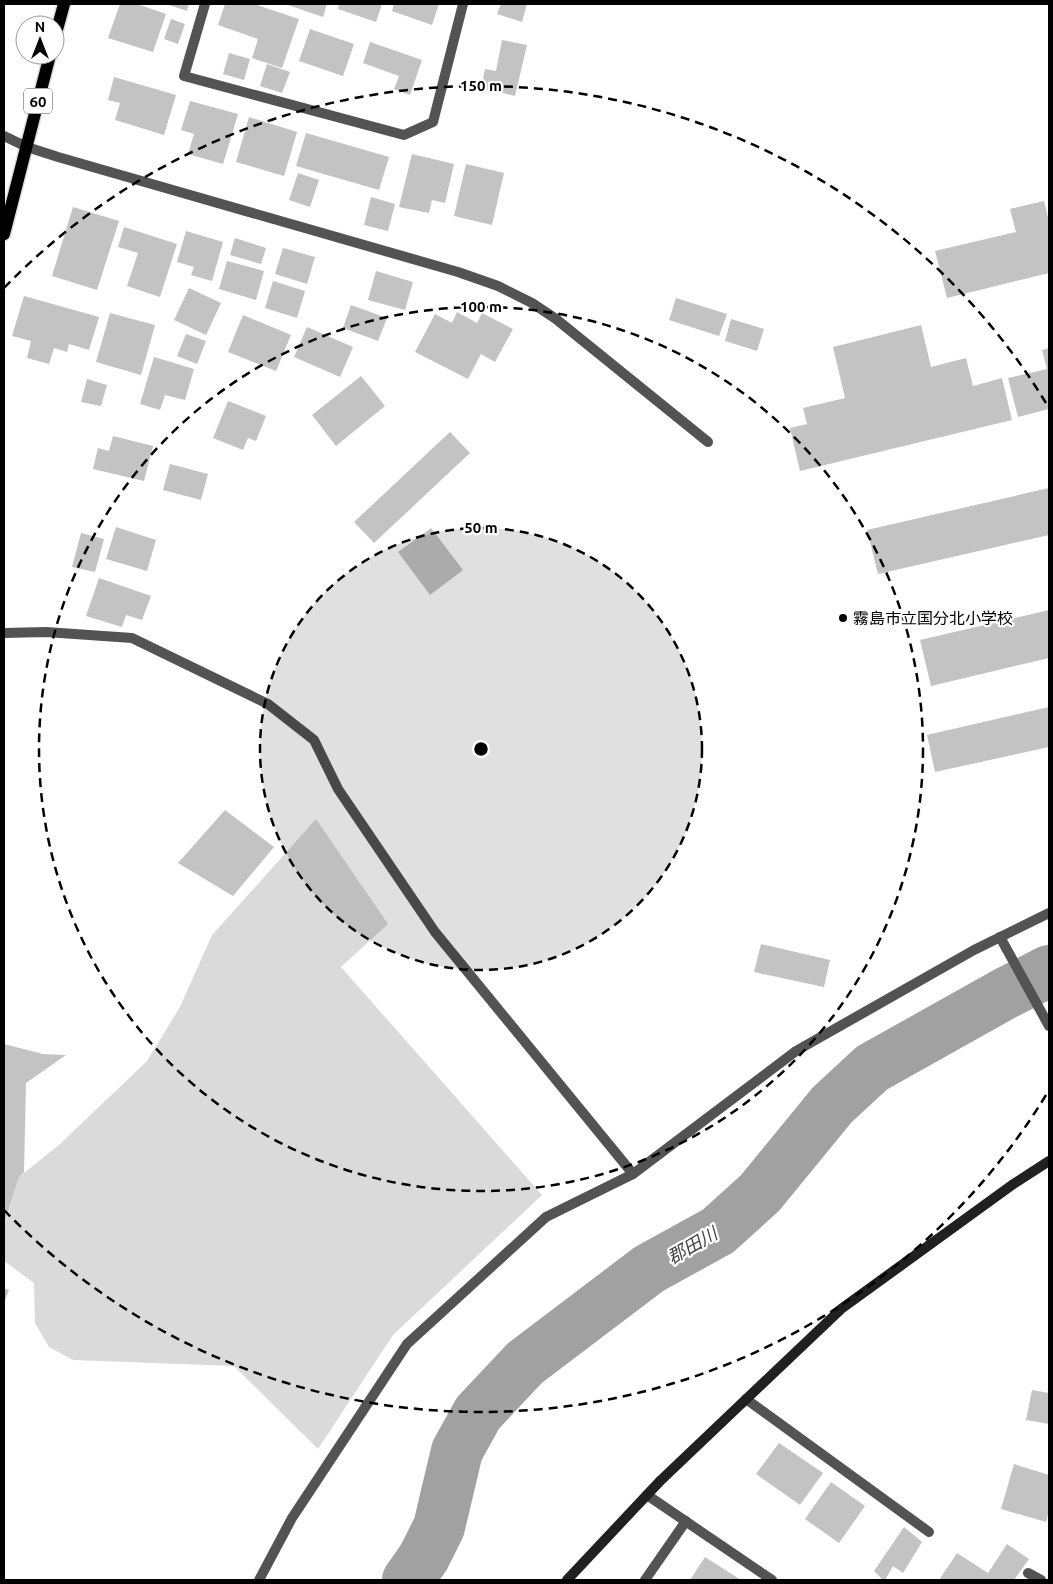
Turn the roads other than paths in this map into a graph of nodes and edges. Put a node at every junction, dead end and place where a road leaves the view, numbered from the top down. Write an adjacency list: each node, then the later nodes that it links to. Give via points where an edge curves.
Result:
1 (205, 4): 2 (street, via 184,76 404,135 433,122)
2 (463, 4)
3 (47, 65): 5 (main road, 60)
4 (4, 136): 5 (street)
5 (26, 147): 6 (main road, 60); 7 (street, via 498,286 556,319)
6 (4, 234)
7 (708, 442)
8 (4, 633): 13 (street, via 46,632 132,638 268,704 314,740 338,788 435,932)
9 (1049, 913): 10 (street)
10 (1000, 937): 11 (street); 13 (street, via 796,1051)
11 (1049, 1026)
12 (1049, 1161): 14 (street, via 841,1309)
13 (633, 1174): 19 (street, via 546,1217 407,1344 292,1518)
14 (746, 1399): 15 (street); 17 (street)
15 (647, 1495): 16 (street); 20 (street)
16 (686, 1521): 21 (street); 22 (street)
17 (929, 1532)
18 (1028, 1573): 23 (street)
19 (259, 1580)
20 (567, 1580)
21 (645, 1580)
22 (772, 1580)
23 (1041, 1580)

